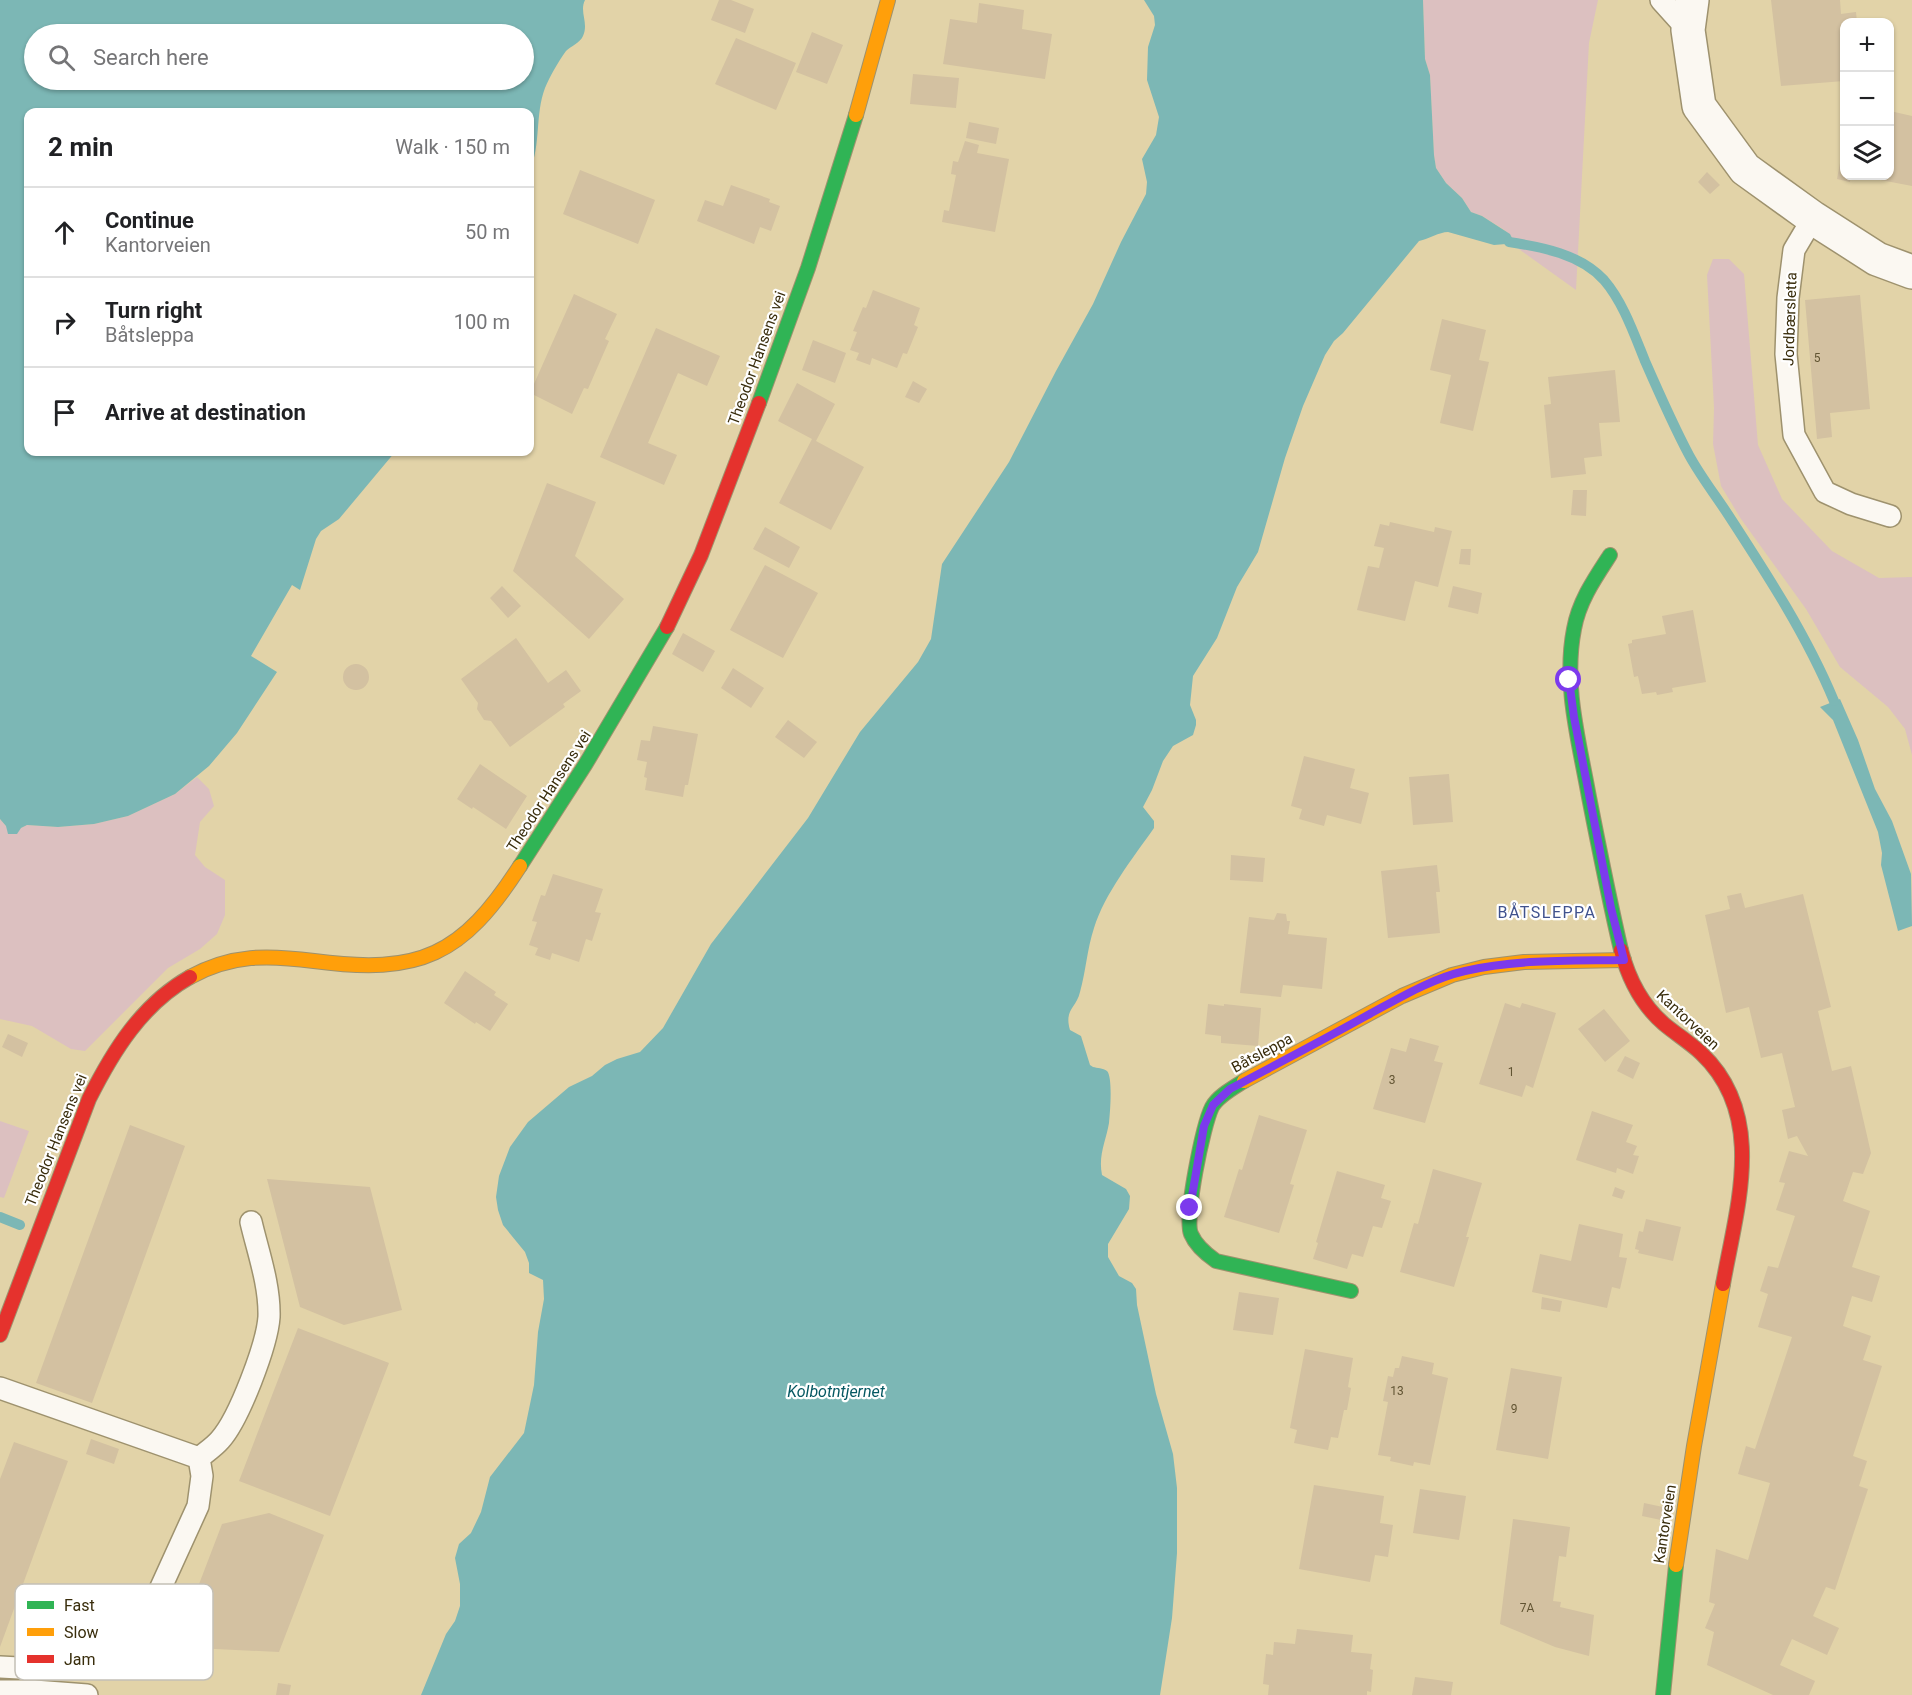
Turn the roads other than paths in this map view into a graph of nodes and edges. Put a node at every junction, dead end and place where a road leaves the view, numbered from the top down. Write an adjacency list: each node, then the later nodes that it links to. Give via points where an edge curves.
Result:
1 (888, 0): 11 (street, Theodor Hansens vei, via 816,243 701,555 671,619 531,849 482,918 465,935 430,956 388,966 266,956 244,958 199,972 155,1001 132,1026 100,1074)
2 (1661, 0): 3 (lane)
3 (1690, 15): 4 (street, via 1699,106 1744,169)
4 (1813, 218): 5 (street, via 1877,259); 6 (lane, Jordbærsletta, via 1794,250 1788,298 1786,354 1794,435 1825,492)
5 (1912, 272)
6 (1890, 516)
7 (1610, 555): 8 (street, Kantorveien, via 1587,590 1575,628 1569,680)
8 (1624, 960): 10 (street, Båtsleppa, via 1517,963 1462,971 1426,984 1230,1089 1213,1105 1204,1126 1190,1208 1190,1233 1203,1252 1216,1261); 19 (street, Kantorveien, via 1647,1007 1700,1052 1718,1074 1736,1108 1743,1145 1740,1188 1676,1566)
9 (251, 1222): 13 (lane, via 268,1297 266,1333 236,1414 220,1439)
10 (1351, 1291)
11 (0, 1335)
12 (0, 1388): 13 (lane)
13 (199, 1458): 14 (lane, via 202,1476 198,1506)
14 (162, 1584)
15 (0, 1666): 16 (lane)
16 (15, 1667)
17 (0, 1691): 18 (lane)
18 (87, 1695)
19 (1663, 1695)

